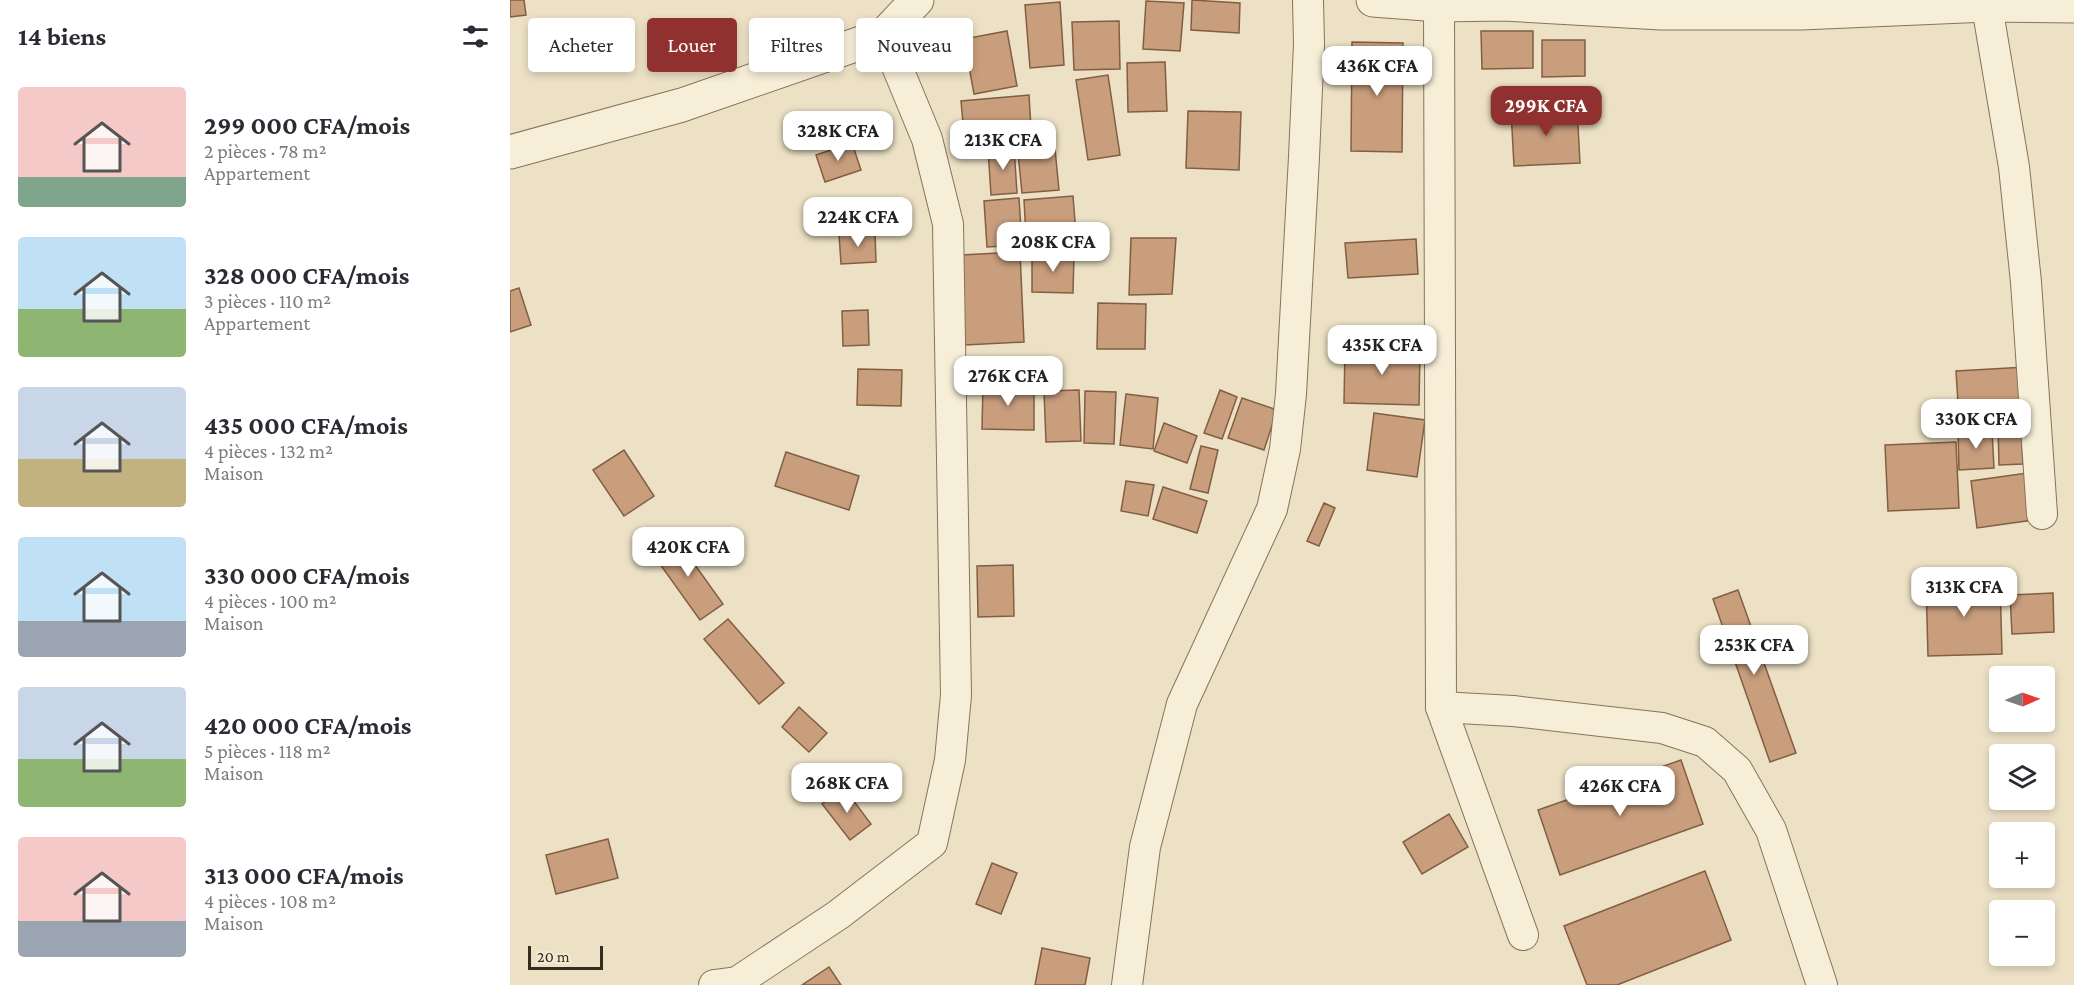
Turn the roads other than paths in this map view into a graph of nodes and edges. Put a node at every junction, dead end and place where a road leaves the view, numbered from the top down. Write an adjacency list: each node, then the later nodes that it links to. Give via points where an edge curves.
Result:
1 (917, 0): 8 (street)
2 (1308, 0): 16 (street, via 1305,157 1292,394 1285,449 1272,509 1182,704 1145,847)
3 (1373, 0): 6 (street)
4 (1504, 2): 5 (street, via 1661,13 1778,13); 6 (street)
5 (1986, 3): 7 (street); 12 (street, via 2013,167 2026,282)
6 (1438, 5): 13 (street)
7 (2074, 6)
8 (900, 18)
9 (856, 45): 11 (street, via 682,105)
10 (899, 72): 15 (street, via 927,139 948,224 956,695 950,760 932,843 838,915 737,982)
11 (510, 152)
12 (2042, 513)
13 (1441, 707): 14 (street); 17 (street, via 1618,722 1662,728 1705,742 1737,770 1771,830)
14 (1523, 934)
15 (714, 985)
16 (1127, 985)
17 (1822, 985)

